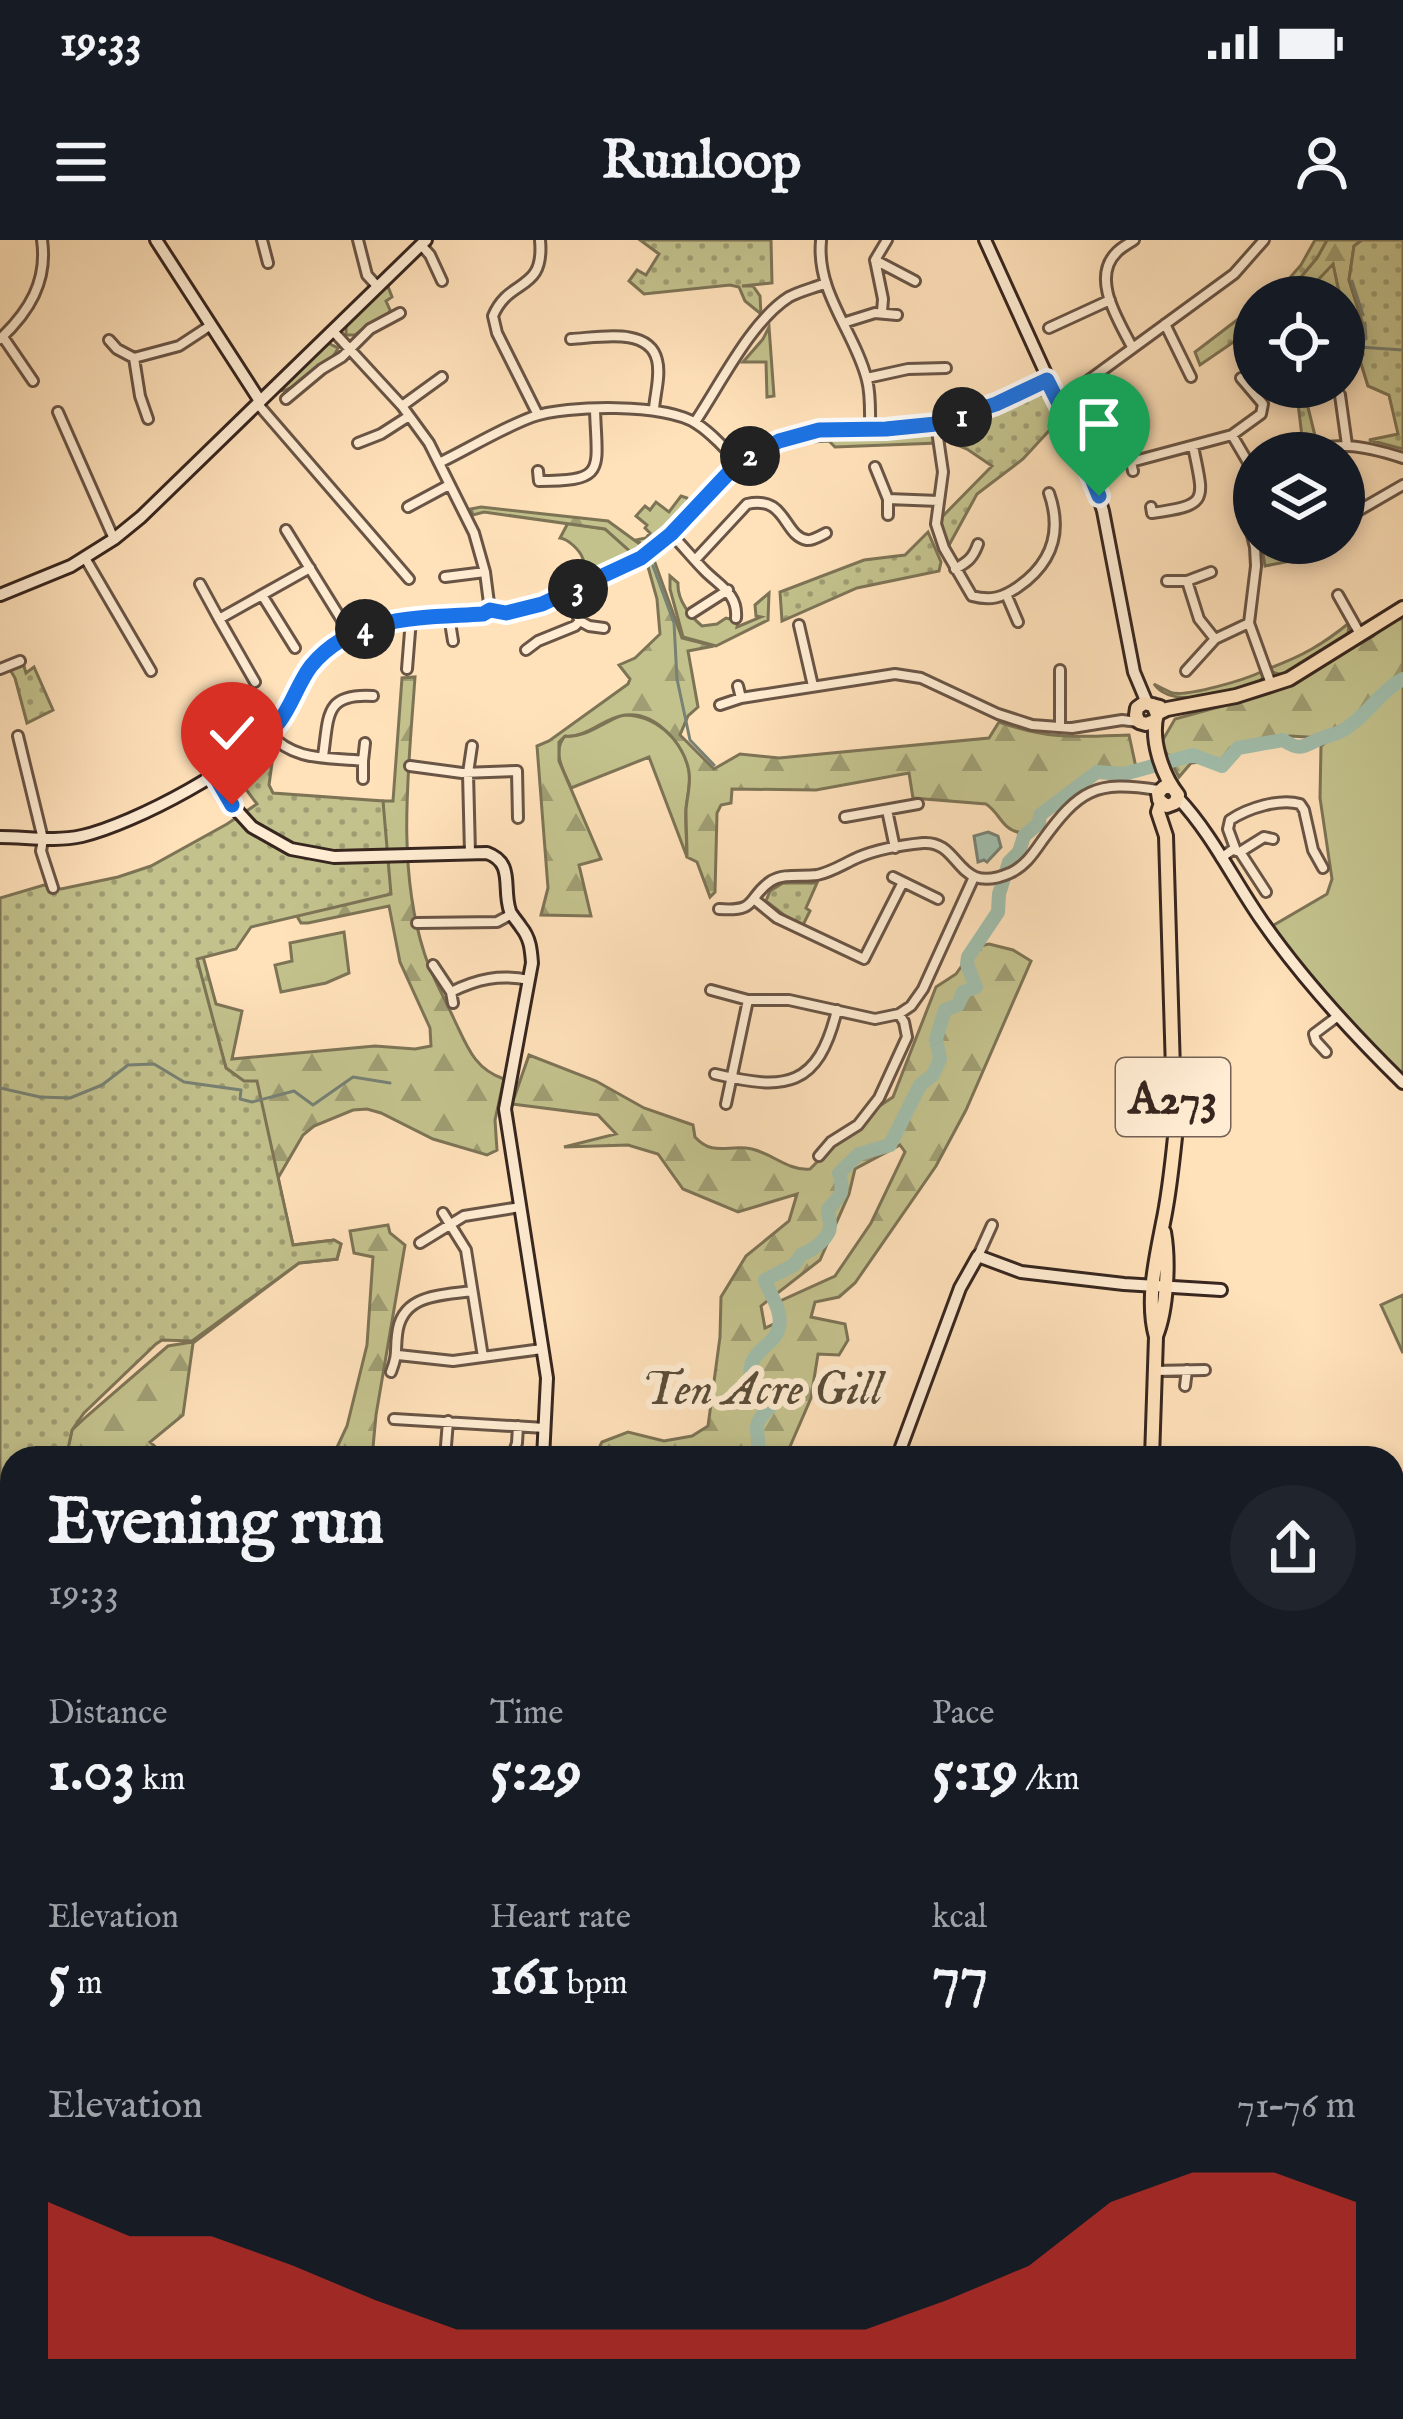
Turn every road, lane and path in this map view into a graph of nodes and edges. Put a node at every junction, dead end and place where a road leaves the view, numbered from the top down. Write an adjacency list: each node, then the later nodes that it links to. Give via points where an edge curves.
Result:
1 (42, 240): 29 (street, via 34,298)
2 (156, 240): 26 (street)
3 (262, 240): 15 (street)
4 (358, 240): 19 (street)
5 (540, 240): 49 (street, via 533,278 505,296 494,316)
6 (887, 240): 14 (street)
7 (985, 240): 39 (street)
8 (1108, 240): 13 (street)
9 (1134, 240): 13 (street)
10 (1264, 240): 25 (street, via 1234,274)
11 (821, 241): 18 (street)
12 (424, 242): 17 (street); 19 (street)
13 (1117, 252): 20 (street, via 1108,264)
14 (875, 260): 16 (street); 21 (street)
15 (268, 263)
16 (912, 277)
17 (442, 281)
18 (826, 284): 24 (street); 52 (street, via 791,296 759,326)
19 (376, 286): 28 (street)
20 (1110, 300): 27 (street); 32 (street)
21 (882, 312): 23 (street); 24 (street)
22 (400, 313): 33 (street)
23 (897, 315)
24 (843, 323): 38 (street)
25 (1165, 324): 32 (street); 36 (street)
26 (212, 326): 34 (street); 42 (street)
27 (1049, 328)
28 (333, 331): 33 (street); 42 (street)
29 (2, 338): 40 (street)
30 (571, 339): 46 (street, via 643,341 658,366)
31 (109, 340): 34 (street)
32 (1132, 347): 43 (street)
33 (349, 349): 41 (street); 44 (street)
34 (134, 358): 51 (street)
35 (946, 368): 38 (street)
36 (1186, 374)
37 (442, 377): 44 (street)
38 (867, 378): 54 (street)
39 (1047, 380): 43 (street); 53 (street)
40 (34, 381)
41 (286, 399)
42 (258, 402): 77 (street); 87 (street)
43 (1058, 402): 128 (street, via 1103,511)
44 (402, 406): 50 (street)
45 (1263, 408): 55 (street)
46 (654, 409): 47 (street); 52 (street)
47 (595, 410): 49 (street); 63 (street, via 590,473 539,481)
48 (58, 412): 77 (street)
49 (538, 415): 60 (street)
50 (409, 416): 56 (street); 60 (street)
51 (148, 419)
52 (695, 422): 61 (street)
53 (936, 424): 54 (street); 69 (street)
54 (870, 429): 61 (street, via 799,434)
55 (1232, 435): 57 (street)
56 (358, 443)
57 (1193, 445): 64 (street, via 1131,462); 71 (street, via 1199,498 1190,508)
58 (1365, 446): 59 (street)
59 (1403, 458)
60 (439, 463): 65 (street)
61 (738, 463): 76 (street)
62 (875, 467): 68 (street)
63 (538, 471)
64 (1133, 471)
65 (449, 485): 70 (street); 84 (street)
66 (1403, 485): 72 (street)
67 (1049, 493): 93 (street, via 1049,554)
68 (888, 499): 69 (street); 73 (street)
69 (939, 501): 83 (street, via 936,524)
70 (408, 507)
71 (1151, 507)
72 (1365, 507)
73 (888, 515)
74 (286, 530): 82 (street)
75 (826, 533): 80 (street, via 802,539 759,501)
76 (671, 534): 80 (street); 92 (street)
77 (114, 539): 79 (street)
78 (978, 544): 83 (street)
79 (86, 558): 94 (street); 119 (street)
80 (695, 560): 91 (street)
81 (1256, 564): 106 (street)
82 (310, 568): 95 (street); 110 (street)
83 (955, 568): 93 (street, via 972,596)
84 (485, 572): 86 (street); 98 (street)
85 (1211, 572): 89 (street)
86 (445, 578)
87 (409, 579)
88 (1167, 581): 89 (street)
89 (1186, 581): 111 (street)
90 (200, 584): 102 (street)
91 (728, 590): 99 (street); 101 (street)
92 (567, 594): 98 (street, via 506,613); 104 (street)
93 (1006, 594): 105 (street)
94 (0, 595)
95 (262, 595): 102 (street); 113 (street)
96 (1338, 595): 109 (street)
97 (1403, 608): 109 (main road)
98 (490, 610): 100 (street)
99 (692, 613)
100 (449, 616): 103 (street); 112 (street)
101 (736, 618)
102 (219, 619): 121 (street)
103 (411, 619): 110 (street); 117 (street)
104 (580, 621): 108 (street); 114 (street)
105 (1018, 622)
106 (1249, 623): 111 (street); 124 (street)
107 (800, 625): 123 (street)
108 (604, 628)
109 (1360, 634): 124 (main road)
110 (351, 635): 130 (street, via 309,669)
111 (1215, 639): 120 (street)
112 (453, 641)
113 (295, 648)
114 (526, 650)
115 (20, 661): 116 (street)
116 (0, 669)
117 (407, 669)
118 (1060, 670): 129 (street)
119 (151, 671)
120 (1186, 671)
121 (255, 682)
122 (738, 686): 126 (street)
123 (813, 686): 126 (street); 129 (street, via 921,678 1019,722)
124 (1271, 686): 128 (main road)
125 (373, 696): 134 (street, via 346,696 334,705)
126 (741, 698): 127 (street)
127 (719, 705)
128 (1147, 711): 129 (street); 140 (main road, A273)
129 (1060, 728)
130 (269, 733): 134 (street, via 295,754); 138 (street)
131 (18, 736): 146 (street)
132 (365, 743): 135 (street)
133 (472, 746): 137 (street)
134 (323, 756): 135 (street)
135 (363, 761): 139 (street)
136 (410, 766): 137 (street)
137 (468, 773): 144 (street, via 517,771); 150 (street)
138 (214, 774): 146 (street, via 104,830); 150 (street, via 252,827 291,849 334,857)
139 (363, 779)
140 (1166, 797): 151 (street); 154 (street, via 1113,786 1081,797 1028,861 1012,872); 184 (main road, A273, via 1158,812 1166,836 1175,1137 1156,1249)
141 (918, 804): 142 (street)
142 (886, 810): 143 (street); 148 (street)
143 (844, 817)
144 (518, 818)
145 (0, 837): 146 (street)
146 (43, 839): 156 (street)
147 (1273, 839): 149 (street)
148 (895, 848): 154 (street, via 928,842); 159 (street, via 819,874 772,880)
149 (1236, 851): 151 (street); 152 (street, via 1230,820 1294,802); 157 (street)
150 (470, 854): 161 (street, via 500,860)
151 (1221, 858): 171 (street)
152 (1323, 868)
153 (893, 877): 155 (street)
154 (974, 877): 170 (street, via 923,988)
155 (903, 882): 158 (street); 159 (street, via 864,959)
156 (53, 889)
157 (1266, 892)
158 (938, 899)
159 (755, 900): 160 (street)
160 (718, 909)
161 (512, 914): 162 (street, via 497,922); 164 (street, via 530,942)
162 (417, 923)
163 (433, 965): 166 (street)
164 (529, 980): 166 (street, via 486,978); 178 (street, via 505,1109)
165 (711, 990): 167 (street)
166 (451, 992): 168 (street)
167 (748, 1000): 169 (street); 174 (street)
168 (453, 1003)
169 (837, 1010): 170 (street, via 875,1019); 174 (street, via 830,1041 798,1076 768,1084)
170 (899, 1014): 177 (street, via 907,1037 879,1098)
171 (1338, 1016): 172 (street, via 1314,1034); 175 (street)
172 (1326, 1052)
173 (715, 1074): 174 (street)
174 (733, 1078): 176 (street)
175 (1403, 1083)
176 (726, 1104)
177 (819, 1156)
178 (520, 1207): 180 (street); 187 (street)
179 (443, 1213): 180 (street)
180 (452, 1222): 182 (street); 185 (street)
181 (992, 1225): 183 (street)
182 (420, 1243)
183 (978, 1256): 184 (street, via 1021,1273); 202 (street)
184 (1159, 1285): 186 (street); 192 (main road, A273)
185 (472, 1291): 188 (street, via 410,1304 397,1332); 189 (street)
186 (1221, 1291)
187 (542, 1348): 189 (street); 198 (street)
188 (398, 1354): 189 (street); 193 (street)
189 (483, 1357)
190 (1186, 1370): 191 (street); 192 (street); 194 (street)
191 (1205, 1370)
192 (1154, 1371): 203 (main road, A273)
193 (391, 1372)
194 (1185, 1386)
195 (394, 1418): 196 (street)
196 (448, 1421): 197 (street); 199 (street)
197 (518, 1426): 198 (street); 200 (street)
198 (545, 1428): 201 (street)
199 (446, 1446)
200 (516, 1446)
201 (544, 1446)
202 (901, 1446)
203 (1152, 1446)

